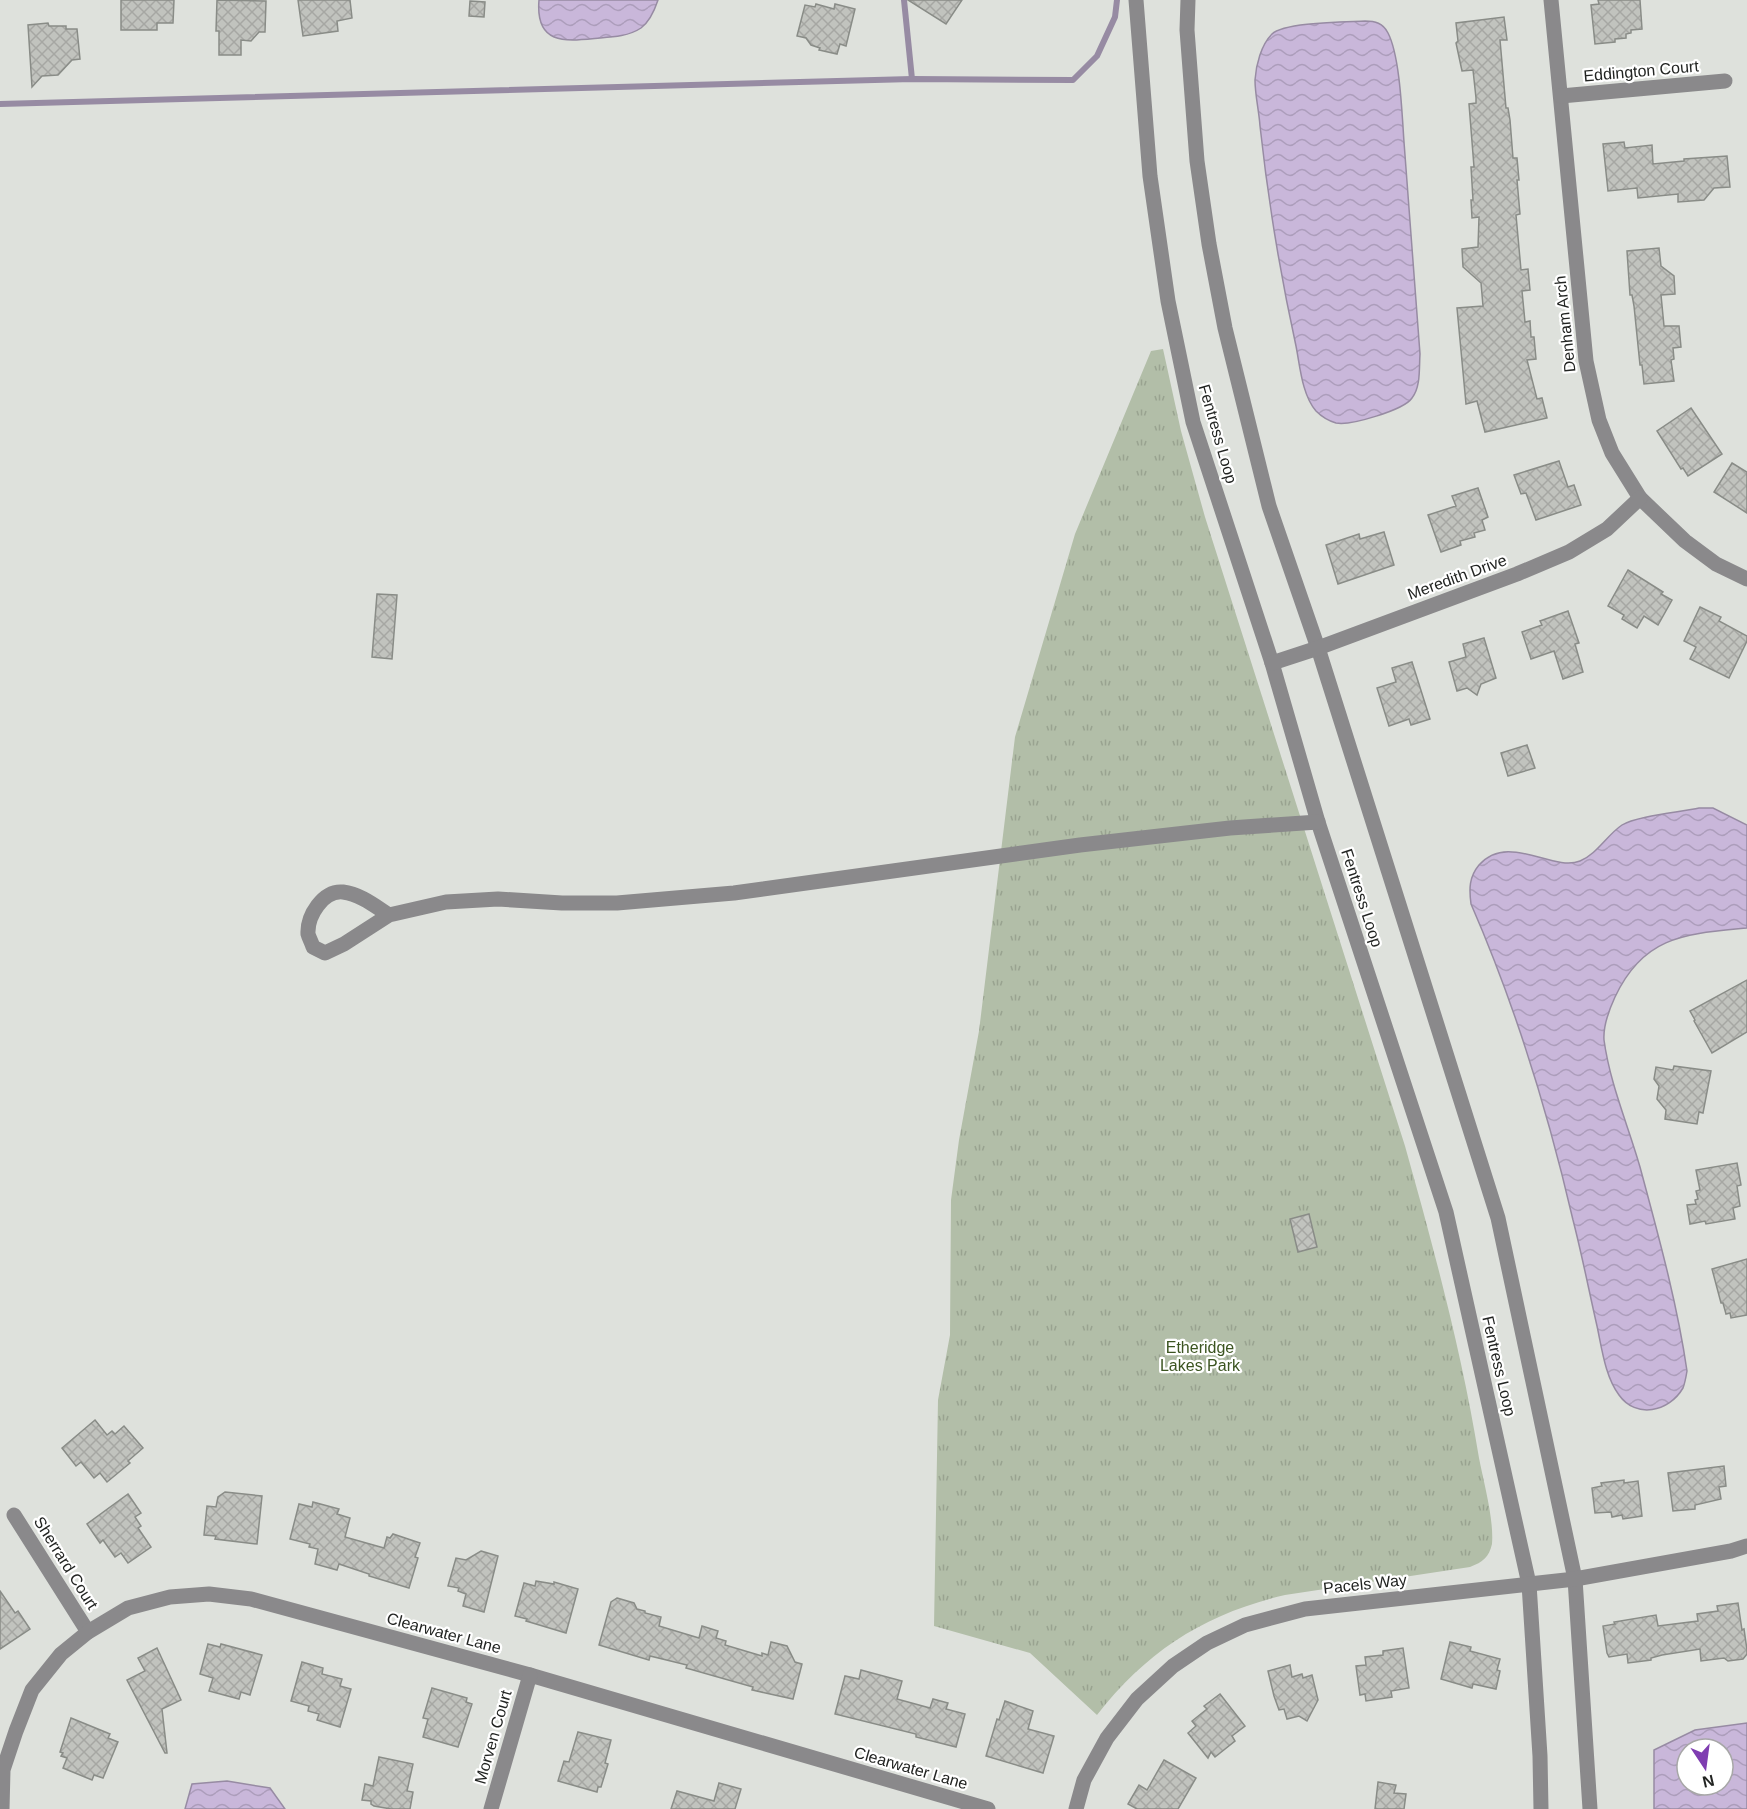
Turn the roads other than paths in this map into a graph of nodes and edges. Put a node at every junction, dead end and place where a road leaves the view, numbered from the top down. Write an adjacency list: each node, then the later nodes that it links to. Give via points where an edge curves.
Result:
1 (1136, 0): 9 (street, Fentress Loop, via 1150,176 1168,301 1193,422)
2 (1188, 0): 8 (street, Fentress Loop, via 1197,161 1225,328 1269,506)
3 (1551, 0): 5 (street, Denham Arch)
4 (1725, 81): 5 (street, Eddington Court)
5 (1561, 96): 6 (street, Denham Arch, via 1593,401 1612,453)
6 (1640, 498): 7 (street, Denham Arch, via 1685,542 1716,564); 8 (street, Meredith Drive, via 1607,529 1569,552)
7 (1747, 579)
8 (1318, 648): 9 (street, Meredith Drive); 14 (street, Fentress Loop, via 1498,1218)
9 (1272, 663): 10 (street, Fentress Loop)
10 (1318, 822): 11 (street, via 1080,845 734,893 617,903 498,899 446,902); 15 (street, Fentress Loop, via 1446,1212)
11 (389, 915): 11 (street, via 325,953 313,947 308,933 314,911 332,893 343,892 365,900)
12 (14, 1515): 16 (street, Sherrard Court)
13 (1747, 1546): 14 (street, Pacels Way)
14 (1575, 1579): 15 (street, Pacels Way); 23 (street, Fentress Loop)
15 (1529, 1584): 21 (street, Pacels Way, via 1305,1609 1245,1625 1207,1643 1173,1666 1137,1699 1084,1780); 22 (street, Fentress Loop)
16 (88, 1632): 17 (street, Clearwater Lane, via 128,1608 170,1597 209,1594 251,1599); 18 (street, Clearwater Lane, via 61,1654 32,1690 3,1770)
17 (530, 1675): 19 (street, Morven Court); 20 (street, Clearwater Lane)
18 (2, 1809)
19 (491, 1809)
20 (988, 1809)
21 (1076, 1809)
22 (1541, 1809)
23 (1590, 1809)

